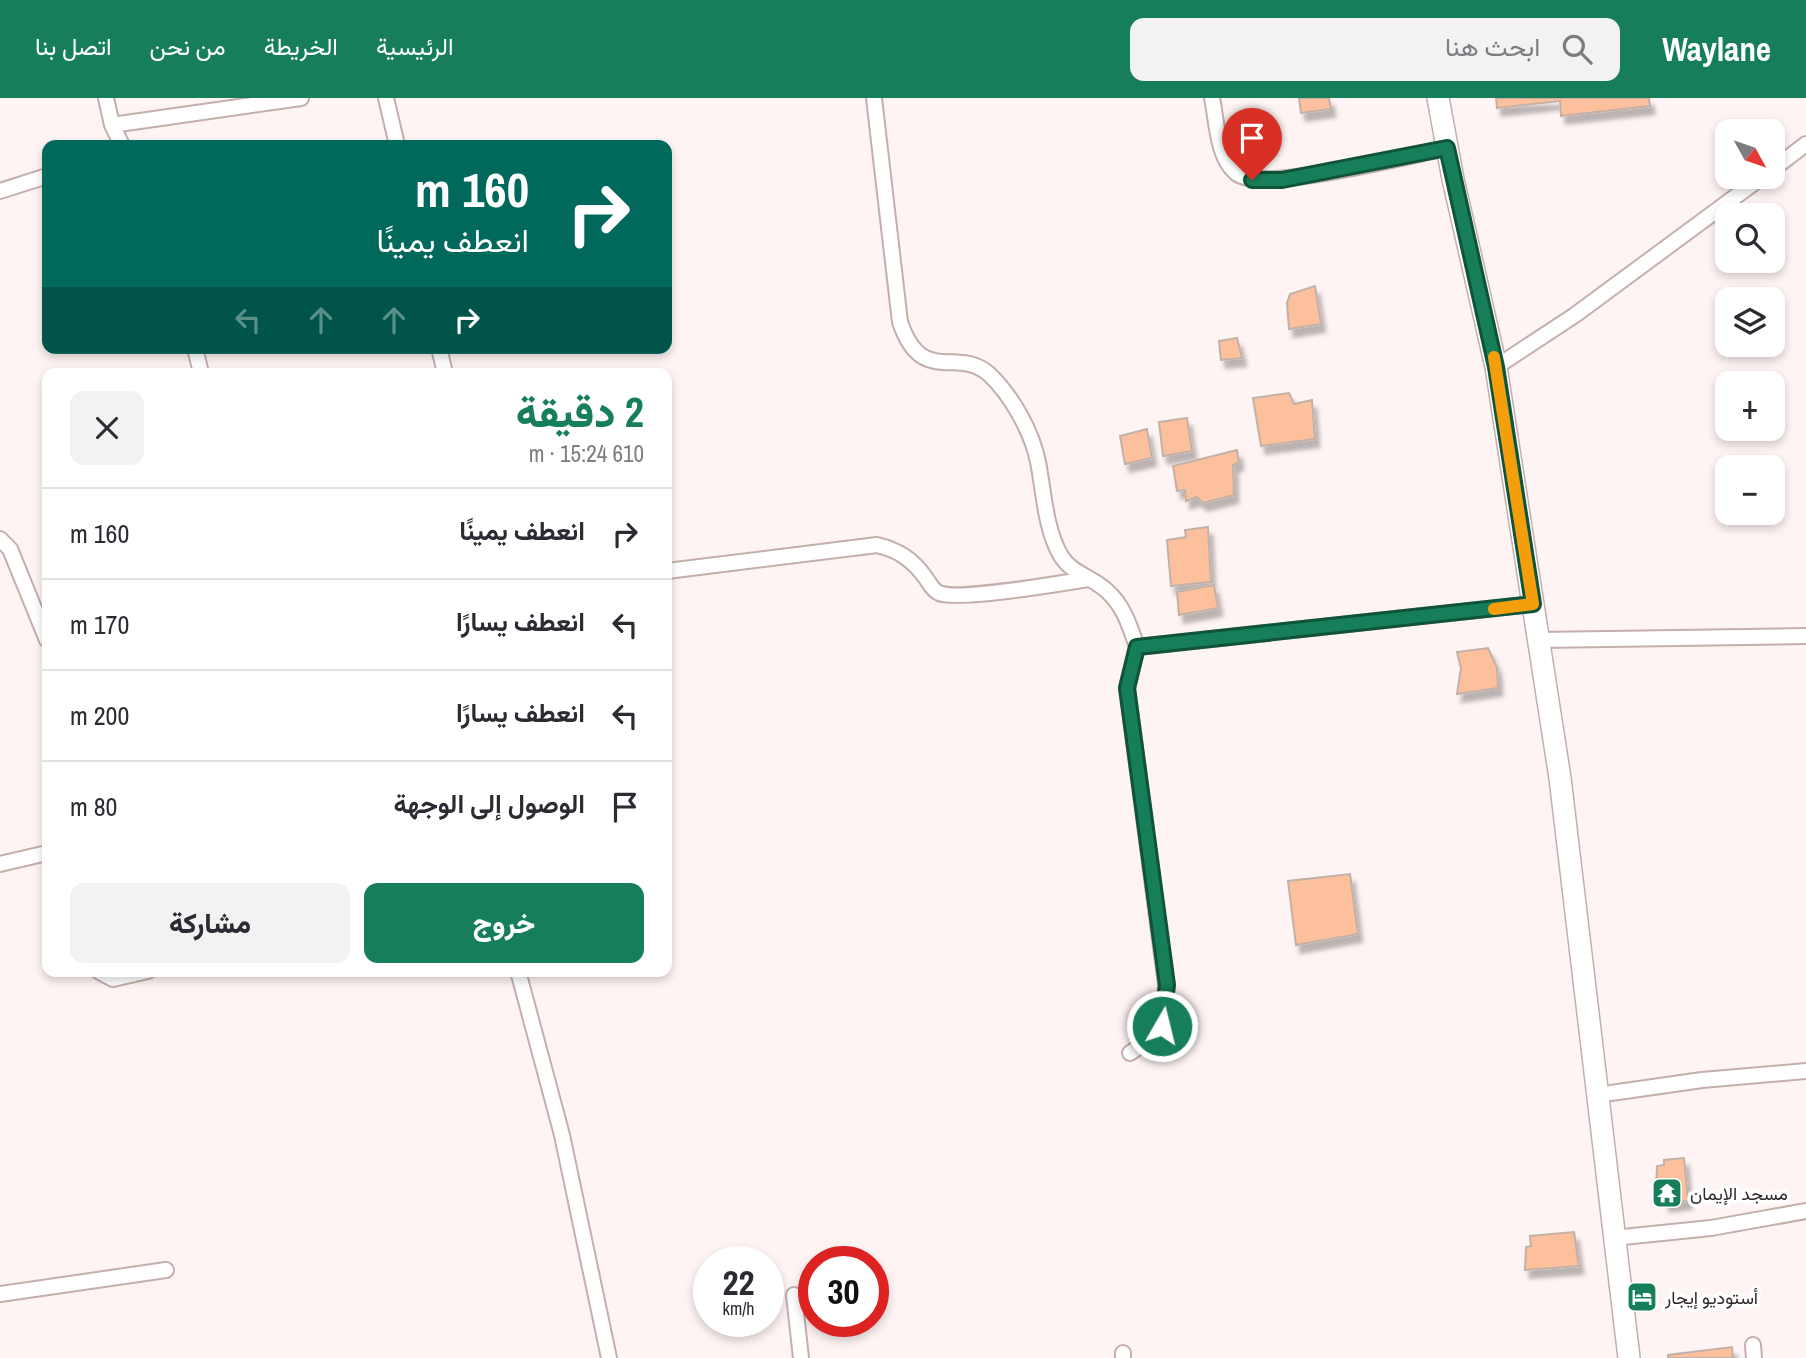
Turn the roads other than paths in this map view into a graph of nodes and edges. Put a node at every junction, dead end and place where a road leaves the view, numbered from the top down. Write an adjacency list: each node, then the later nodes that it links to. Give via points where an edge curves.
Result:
1 (106, 98): 7 (street)
2 (301, 98): 7 (street)
3 (386, 98): 9 (street)
4 (874, 98): 19 (street, via 900,322 908,344 936,362 973,366 995,382 1033,444 1061,556)
5 (1212, 98): 11 (street, via 1224,159 1237,175 1252,180 1282,180)
6 (1438, 98): 11 (street)
7 (112, 125): 8 (street)
8 (120, 140)
9 (396, 140)
10 (1806, 144): 12 (street)
11 (1447, 148): 16 (street)
12 (1785, 160)
13 (42, 178): 15 (street)
14 (1746, 189): 16 (street, via 1575,315)
15 (0, 191)
16 (1496, 367): 20 (street)
17 (0, 539): 21 (street, via 10,549)
18 (672, 570): 19 (street, via 877,545 902,553 932,587 946,594)
19 (1088, 579): 24 (street, via 1119,603)
20 (1533, 604): 23 (street); 24 (street)
21 (42, 628)
22 (1806, 636): 23 (street)
23 (1539, 640): 30 (street, via 1573,874)
24 (1137, 647): 28 (street, via 1127,688 1167,985 1162,1026)
25 (42, 854): 26 (street)
26 (0, 864)
27 (520, 977): 36 (street, via 562,1135)
28 (1130, 1053)
29 (1806, 1071): 30 (street)
30 (1597, 1095): 32 (street)
31 (1806, 1211): 32 (street, via 1711,1228)
32 (1613, 1238): 38 (street)
33 (166, 1270): 34 (street)
34 (0, 1294)
35 (794, 1295): 37 (street)
36 (609, 1358)
37 (801, 1358)
38 (1629, 1358)

